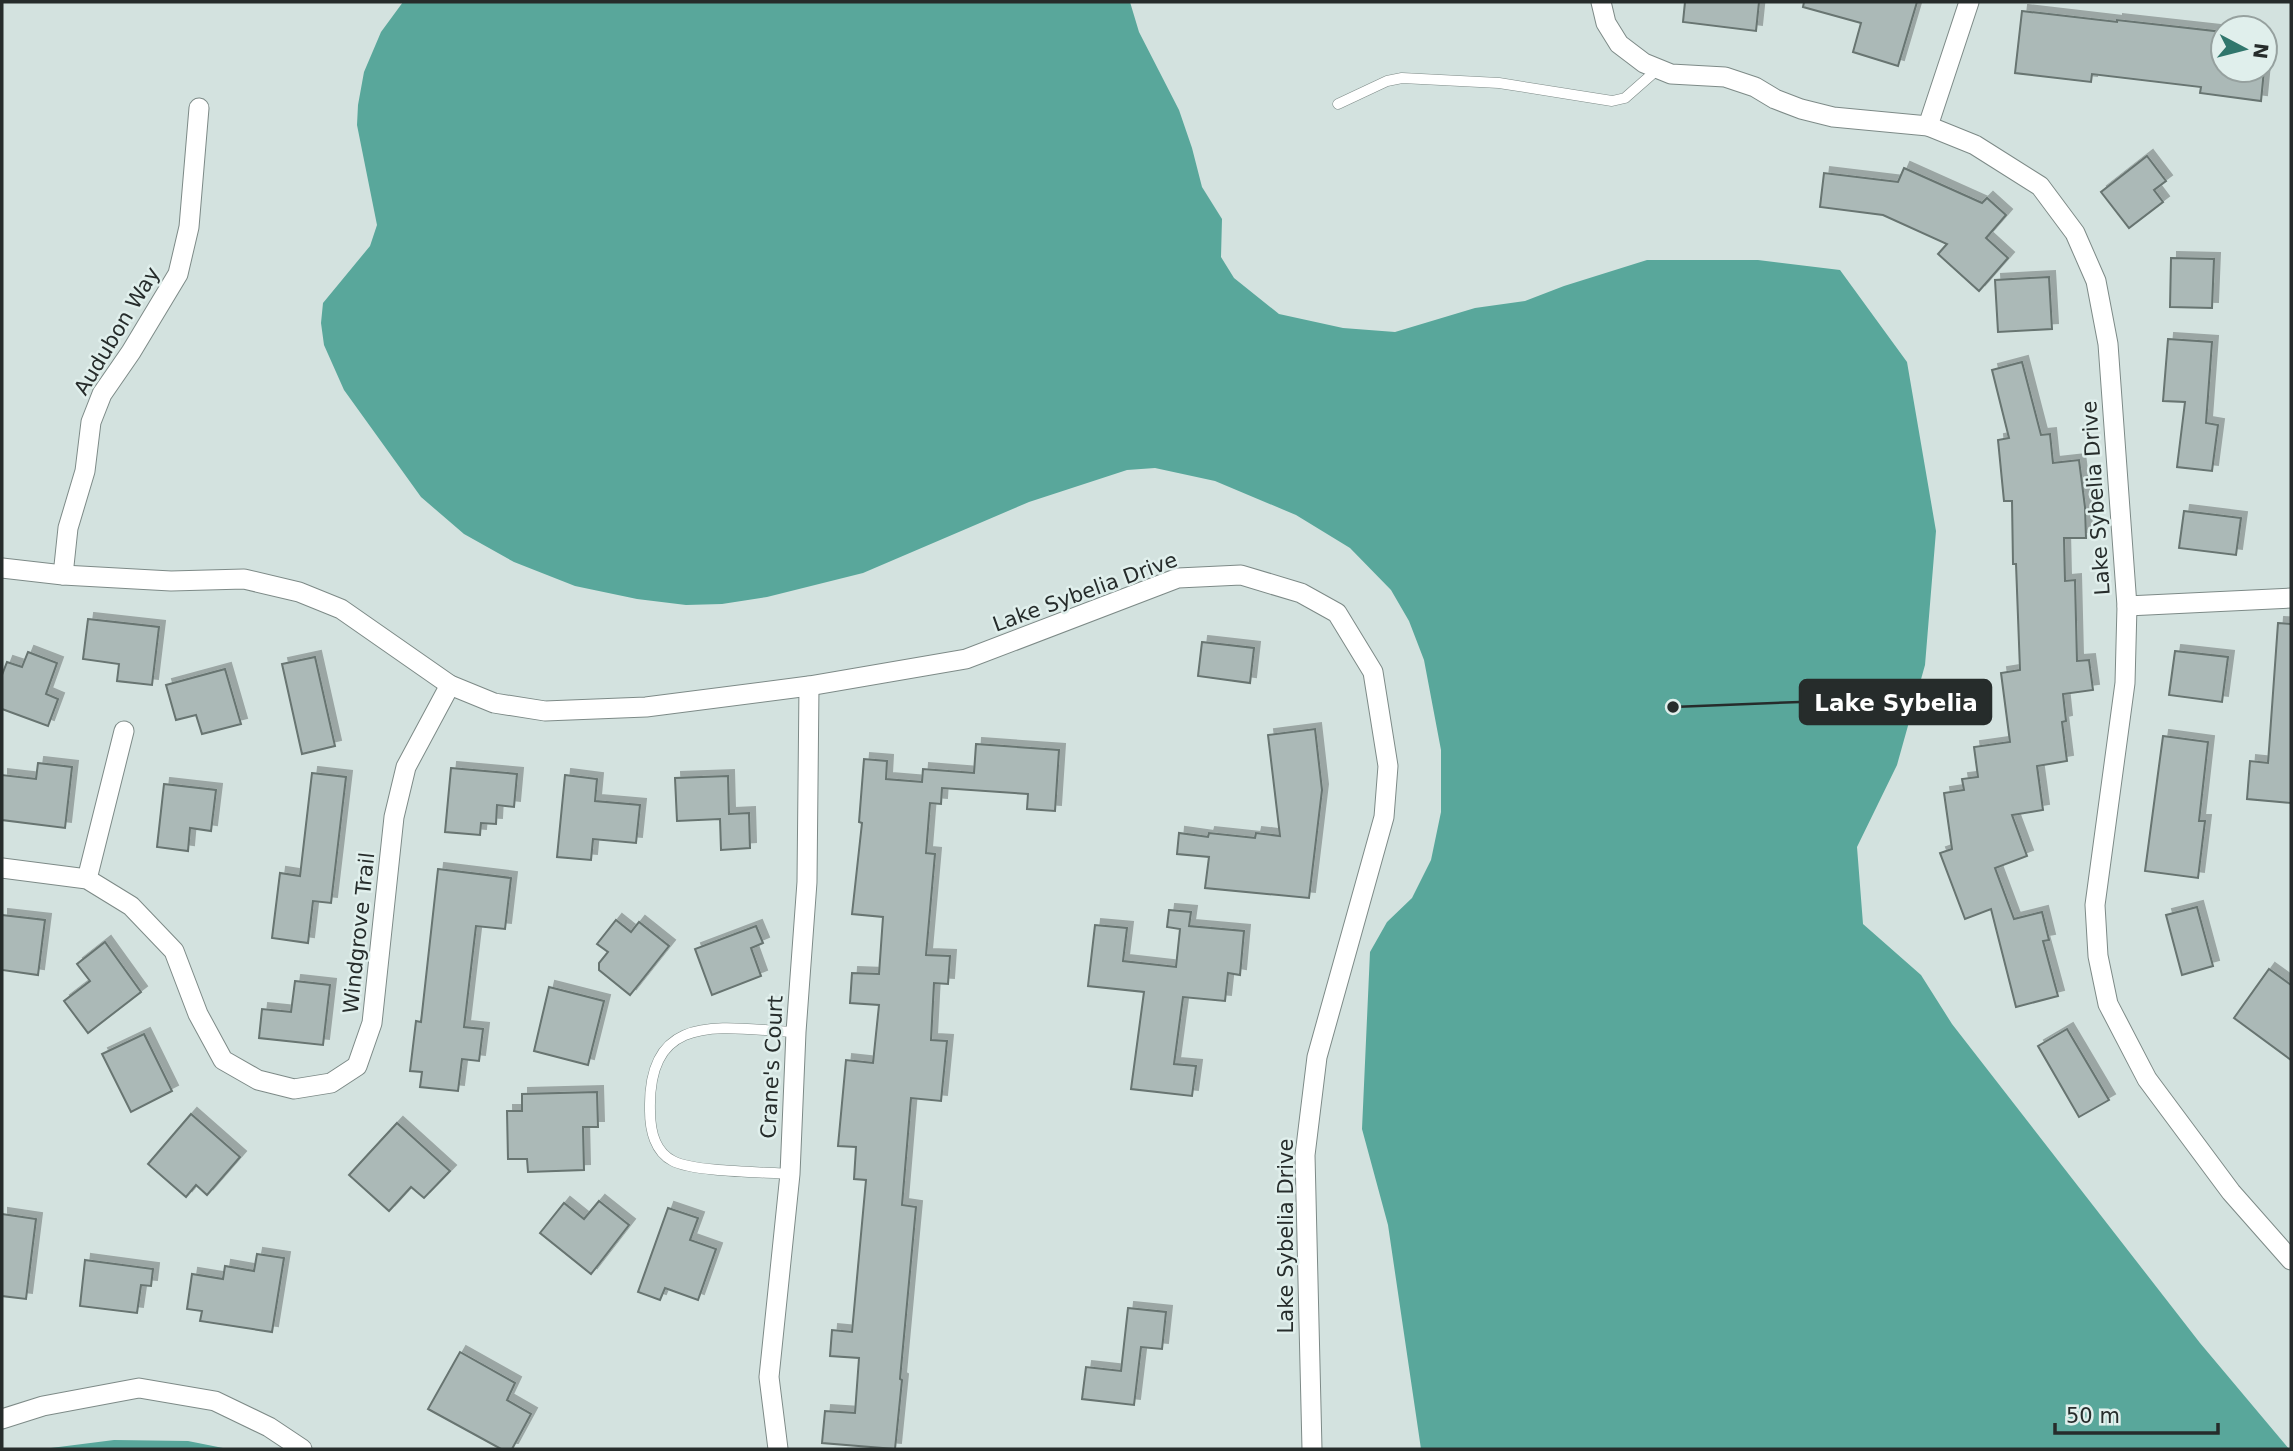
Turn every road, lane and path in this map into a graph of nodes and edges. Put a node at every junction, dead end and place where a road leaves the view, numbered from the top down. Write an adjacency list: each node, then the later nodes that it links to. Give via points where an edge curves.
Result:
1 (1601, 2): 3 (street, Lake Sybelia Drive, via 1606,23 1619,44)
2 (1969, 2): 6 (street)
3 (1659, 69): 4 (lane, via 1625,98 1612,101 1499,83 1402,78); 6 (street, Lake Sybelia Drive, via 1671,74 1725,77 1833,117)
4 (1338, 104)
5 (198, 108): 8 (street, Audubon Way, via 189,227 178,274 102,394 91,422 85,471 68,528)
6 (1928, 126): 10 (street, Lake Sybelia Drive, via 1975,145 2040,186 2075,233 2095,281 2108,344)
7 (2, 568): 8 (street, Lake Sybelia Drive)
8 (63, 575): 11 (street, Lake Sybelia Drive, via 171,581 244,579 299,592 341,609)
9 (2291, 598): 10 (street)
10 (2127, 606): 18 (street, Lake Sybelia Drive, via 2125,683 2095,905 2098,956 2108,1004 2147,1079 2231,1192)
11 (450, 685): 12 (street, Lake Sybelia Drive, via 495,703 545,711 646,707); 15 (street, Windgrove Trail, via 405,767 394,817 372,1023 357,1066 331,1083 294,1089 258,1080 223,1060 198,1014 174,951 131,906)
12 (809, 686): 16 (street, Crane's Court, via 807,882); 22 (street, Lake Sybelia Drive, via 966,659 1178,578 1241,575 1301,593 1338,613 1373,672 1388,766 1384,817 1317,1057 1305,1155)
13 (124, 731): 15 (street)
14 (2, 868): 15 (street, Windgrove Trail)
15 (87, 879)
16 (796, 1032): 17 (street, Crane's Court); 17 (lane, via 702,1028 676,1038 662,1051 653,1072 650,1111 656,1144 672,1161 691,1167)
17 (790, 1174): 21 (street, Crane's Court, via 769,1377)
18 (2291, 1260)
19 (2, 1419): 20 (street, via 43,1406 139,1388 215,1401)
20 (302, 1449)
21 (778, 1449)
22 (1312, 1449)

